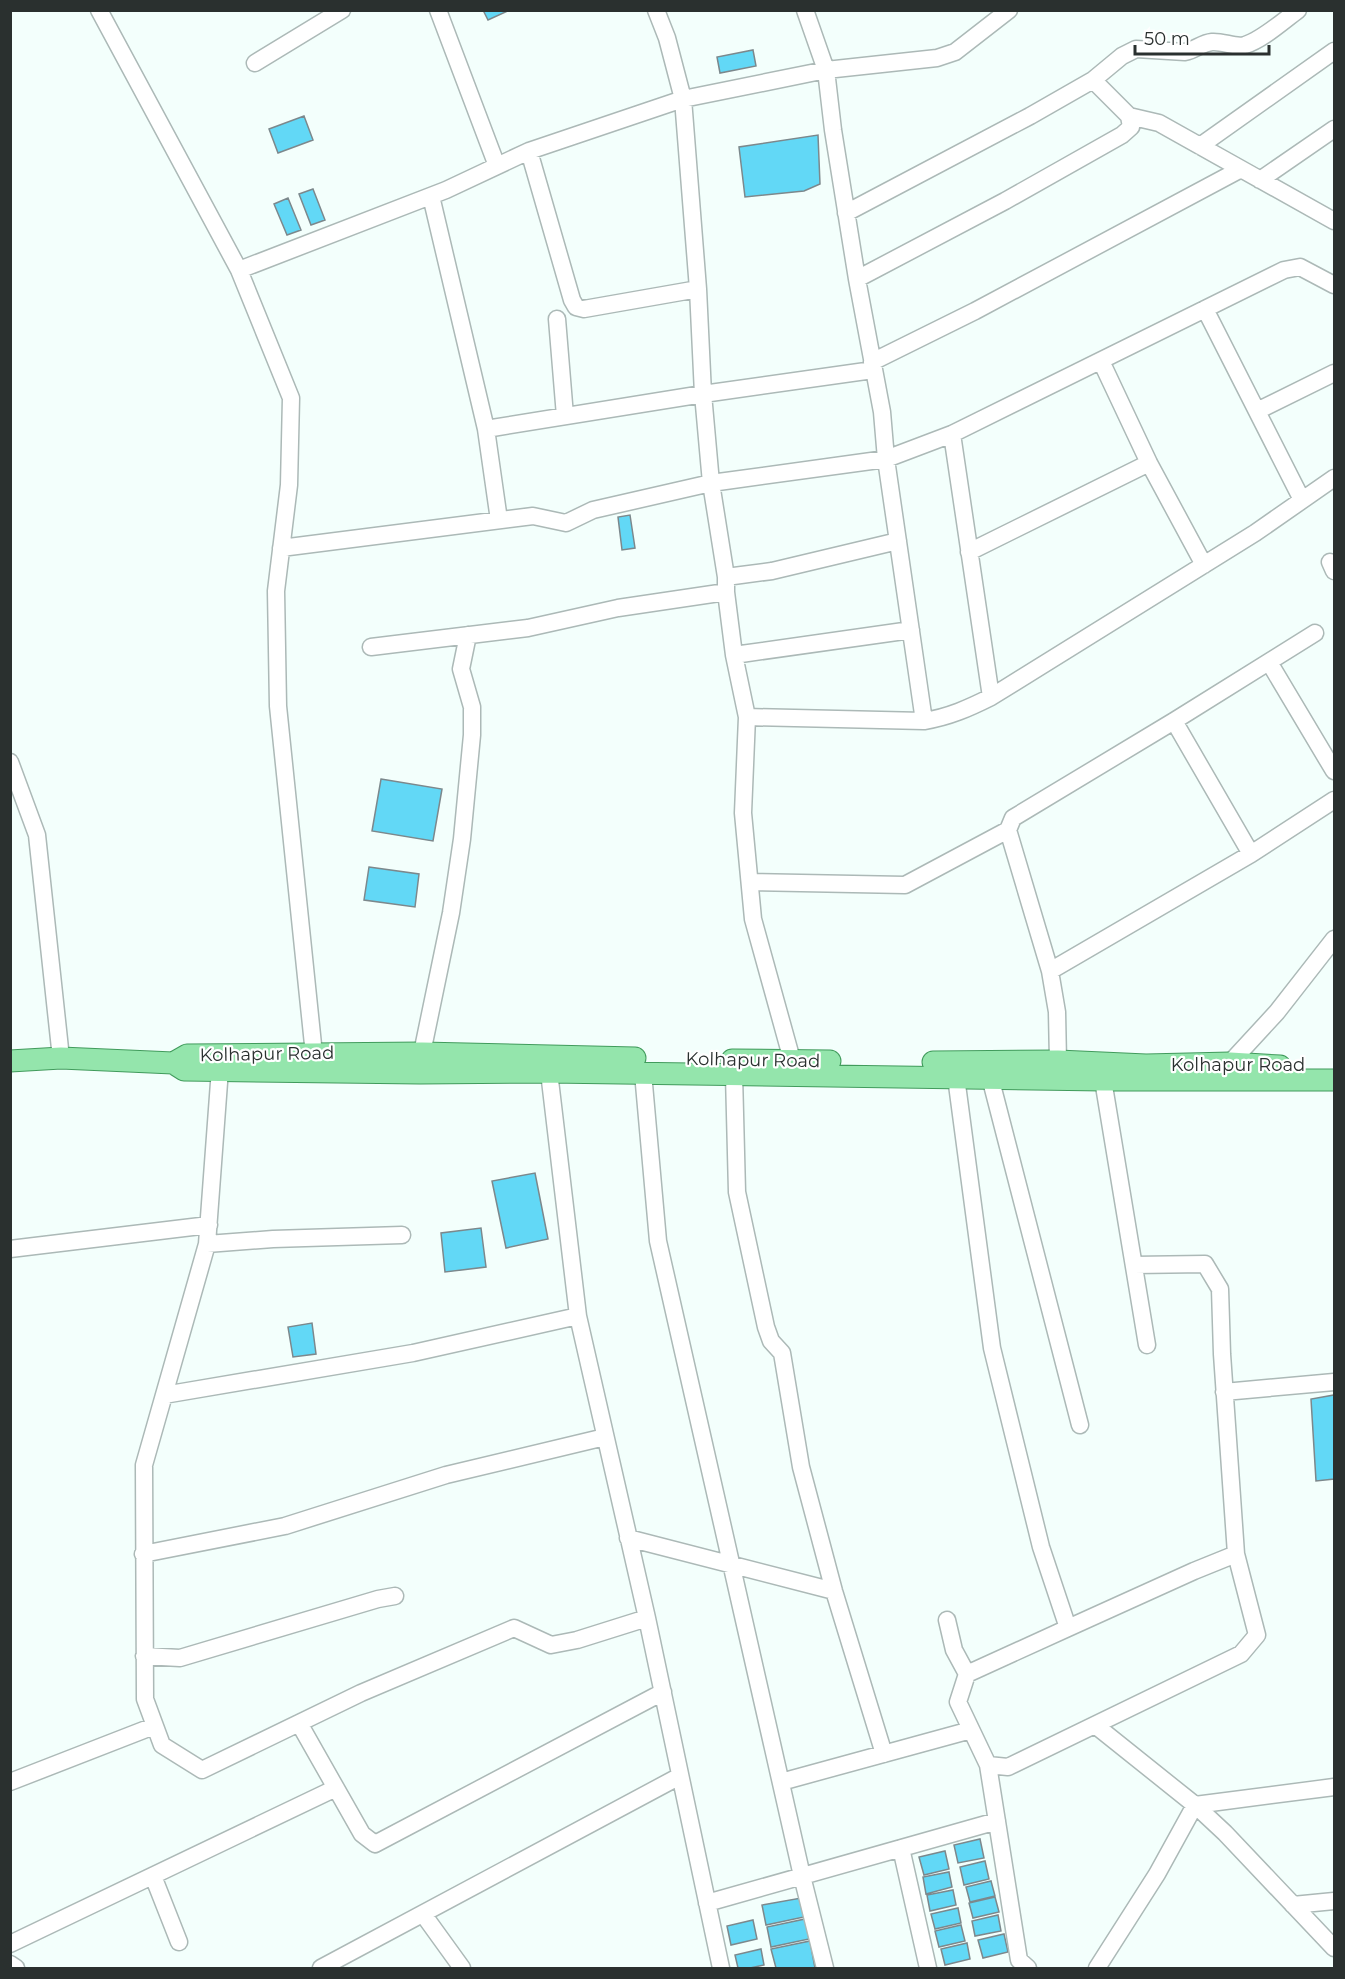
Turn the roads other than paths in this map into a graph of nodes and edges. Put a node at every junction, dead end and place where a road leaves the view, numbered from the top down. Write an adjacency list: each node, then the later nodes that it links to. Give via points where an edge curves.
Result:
1 (99, 10): 23 (street)
2 (342, 10): 9 (street)
3 (438, 10): 17 (street)
4 (656, 10): 12 (street)
5 (805, 10): 10 (street)
6 (1009, 10): 10 (street, via 955,52 937,58)
7 (1298, 10): 11 (street, via 1243,46 1215,42 1185,52 1136,49)
8 (1335, 51): 15 (street)
9 (255, 63)
10 (826, 70): 12 (street); 21 (street)
11 (1093, 80): 13 (street); 21 (street)
12 (683, 99): 16 (street); 26 (street)
13 (1129, 116): 15 (street, via 1159,123); 24 (street, via 1131,127 1122,135)
14 (1335, 129): 19 (street)
15 (1200, 146): 18 (street)
16 (529, 151): 17 (street); 26 (street, via 576,307 584,309)
17 (497, 165): 20 (street)
18 (1241, 169): 19 (street); 30 (street)
19 (1260, 180): 22 (street)
20 (431, 196): 23 (street); 35 (street)
21 (846, 213): 24 (street)
22 (1335, 221)
23 (239, 270): 44 (street, via 291,398 289,485)
24 (857, 279): 30 (street)
25 (1335, 285): 27 (street, via 1300,267 1284,270)
26 (699, 289): 32 (street)
27 (1206, 309): 29 (street); 33 (street)
28 (557, 319): 34 (street)
29 (1101, 361): 36 (street); 38 (street)
30 (873, 366): 32 (street); 37 (street)
31 (1335, 373): 33 (street)
32 (703, 394): 34 (street); 40 (street)
33 (1257, 411): 41 (street)
34 (565, 416): 35 (street)
35 (486, 429): 42 (street)
36 (951, 434): 37 (street); 45 (street)
37 (886, 459): 40 (street); 43 (street)
38 (1149, 463): 45 (street); 46 (street)
39 (1335, 478): 41 (street)
40 (711, 483): 42 (street, via 593,510 566,523 533,516); 47 (street)
41 (1302, 501): 46 (street)
42 (500, 520): 44 (street)
43 (898, 541): 47 (street); 48 (street)
44 (281, 548): 71 (street, via 276,591 278,706)
45 (969, 552): 54 (street)
46 (1204, 565): 54 (street)
47 (726, 584): 50 (street, via 528,628); 52 (street)
48 (911, 630): 52 (street); 56 (street)
49 (1315, 633): 53 (street)
50 (468, 635): 51 (street); 66 (street, via 461,669 472,707 472,735 462,839)
51 (371, 647)
52 (734, 655): 55 (street)
53 (1269, 662): 57 (street); 59 (street)
54 (991, 698): 56 (street, via 948,717)
55 (747, 717): 56 (street); 63 (street, via 743,813)
56 (924, 721)
57 (1174, 722): 61 (street, via 1013,818); 62 (street)
58 (10, 762): 67 (street, via 37,835)
59 (1335, 771)
60 (1335, 800): 62 (street)
61 (1008, 830): 63 (street, via 905,885); 65 (street)
62 (1251, 854): 65 (street)
63 (750, 882): 68 (street, via 753,919)
64 (1335, 939): 72 (street)
65 (1050, 971): 75 (street)
66 (422, 1053): 68 (main road, Kolhapur Road); 71 (main road, Kolhapur Road)
67 (61, 1059): 69 (main road, Kolhapur Road); 70 (main road, Kolhapur Road)
68 (792, 1060): 75 (main road, Kolhapur Road, via 993,1062)
69 (10, 1061)
70 (172, 1063): 71 (main road, Kolhapur Road, via 187,1055); 74 (main road, Kolhapur Road, via 184,1070)
71 (315, 1063): 74 (main road, Kolhapur Road); 76 (main road, Kolhapur Road, via 420,1073)
72 (1230, 1064): 73 (main road, Kolhapur Road); 75 (main road, Kolhapur Road)
73 (1335, 1065)
74 (220, 1069): 83 (street)
75 (1061, 1070): 80 (main road, Kolhapur Road); 81 (main road, Kolhapur Road)
76 (549, 1071): 77 (main road, Kolhapur Road); 88 (street)
77 (644, 1073): 78 (main road, Kolhapur Road); 98 (street, via 658,1241)
78 (734, 1075): 79 (main road, Kolhapur Road); 99 (street, via 737,1192 766,1327 771,1341 782,1353 801,1467)
79 (956, 1077): 80 (main road, Kolhapur Road); 103 (street, via 992,1348 1041,1547)
80 (990, 1077): 93 (street)
81 (1103, 1080): 82 (main road, Kolhapur Road); 87 (street)
82 (1335, 1080)
83 (209, 1225): 85 (street); 86 (street)
84 (402, 1235): 85 (street)
85 (207, 1244): 92 (street)
86 (10, 1249)
87 (1134, 1265): 89 (street); 91 (street, via 1205,1264 1220,1289)
88 (578, 1316): 92 (street, via 413,1353); 94 (street)
89 (1147, 1345)
90 (1335, 1382): 91 (street)
91 (1224, 1392): 97 (street)
92 (164, 1395): 96 (street, via 144,1465)
93 (1080, 1425)
94 (605, 1437): 95 (street); 96 (street, via 447,1475 285,1526)
95 (628, 1538): 98 (street); 101 (street)
96 (143, 1554): 104 (street)
97 (1236, 1554): 103 (street); 108 (street, via 1257,1635 1241,1654)
98 (732, 1565): 99 (street); 115 (street)
99 (834, 1592): 111 (street)
100 (395, 1596): 104 (street, via 180,1658)
101 (647, 1618): 106 (street); 107 (street, via 551,1645 514,1628)
102 (947, 1620): 105 (street, via 954,1650)
103 (1068, 1628): 105 (street)
104 (144, 1656): 109 (street, via 145,1699)
105 (967, 1674): 110 (street, via 958,1702)
106 (663, 1692): 113 (street); 117 (street, via 375,1844 362,1834)
107 (299, 1723): 109 (street, via 202,1770 162,1745); 117 (street)
108 (1095, 1725): 112 (street, via 1008,1767); 118 (street)
109 (154, 1726): 114 (street)
110 (971, 1730): 111 (street); 112 (street)
111 (884, 1754): 115 (street)
112 (988, 1765): 119 (street)
113 (680, 1776): 124 (street); 126 (street)
114 (10, 1782)
115 (781, 1782): 122 (street)
116 (1335, 1787): 118 (street)
117 (336, 1788): 121 (street)
118 (1195, 1805): 125 (street); 138 (street)
119 (997, 1821): 120 (street); 137 (street, via 1019,1960)
120 (901, 1848): 122 (street); 136 (street)
121 (153, 1876): 127 (street); 128 (street)
122 (802, 1876): 124 (street); 135 (street)
123 (1335, 1901): 125 (street)
124 (707, 1903): 134 (street)
125 (1293, 1905): 129 (street)
126 (423, 1914): 131 (street); 133 (street)
127 (179, 1942)
128 (10, 1944)
129 (1335, 1948)
130 (10, 1964): 132 (street)
131 (326, 1967)
132 (16, 1968)
133 (462, 1968)
134 (721, 1968)
135 (825, 1968)
136 (928, 1968)
137 (1028, 1968)
138 (1097, 1968)

